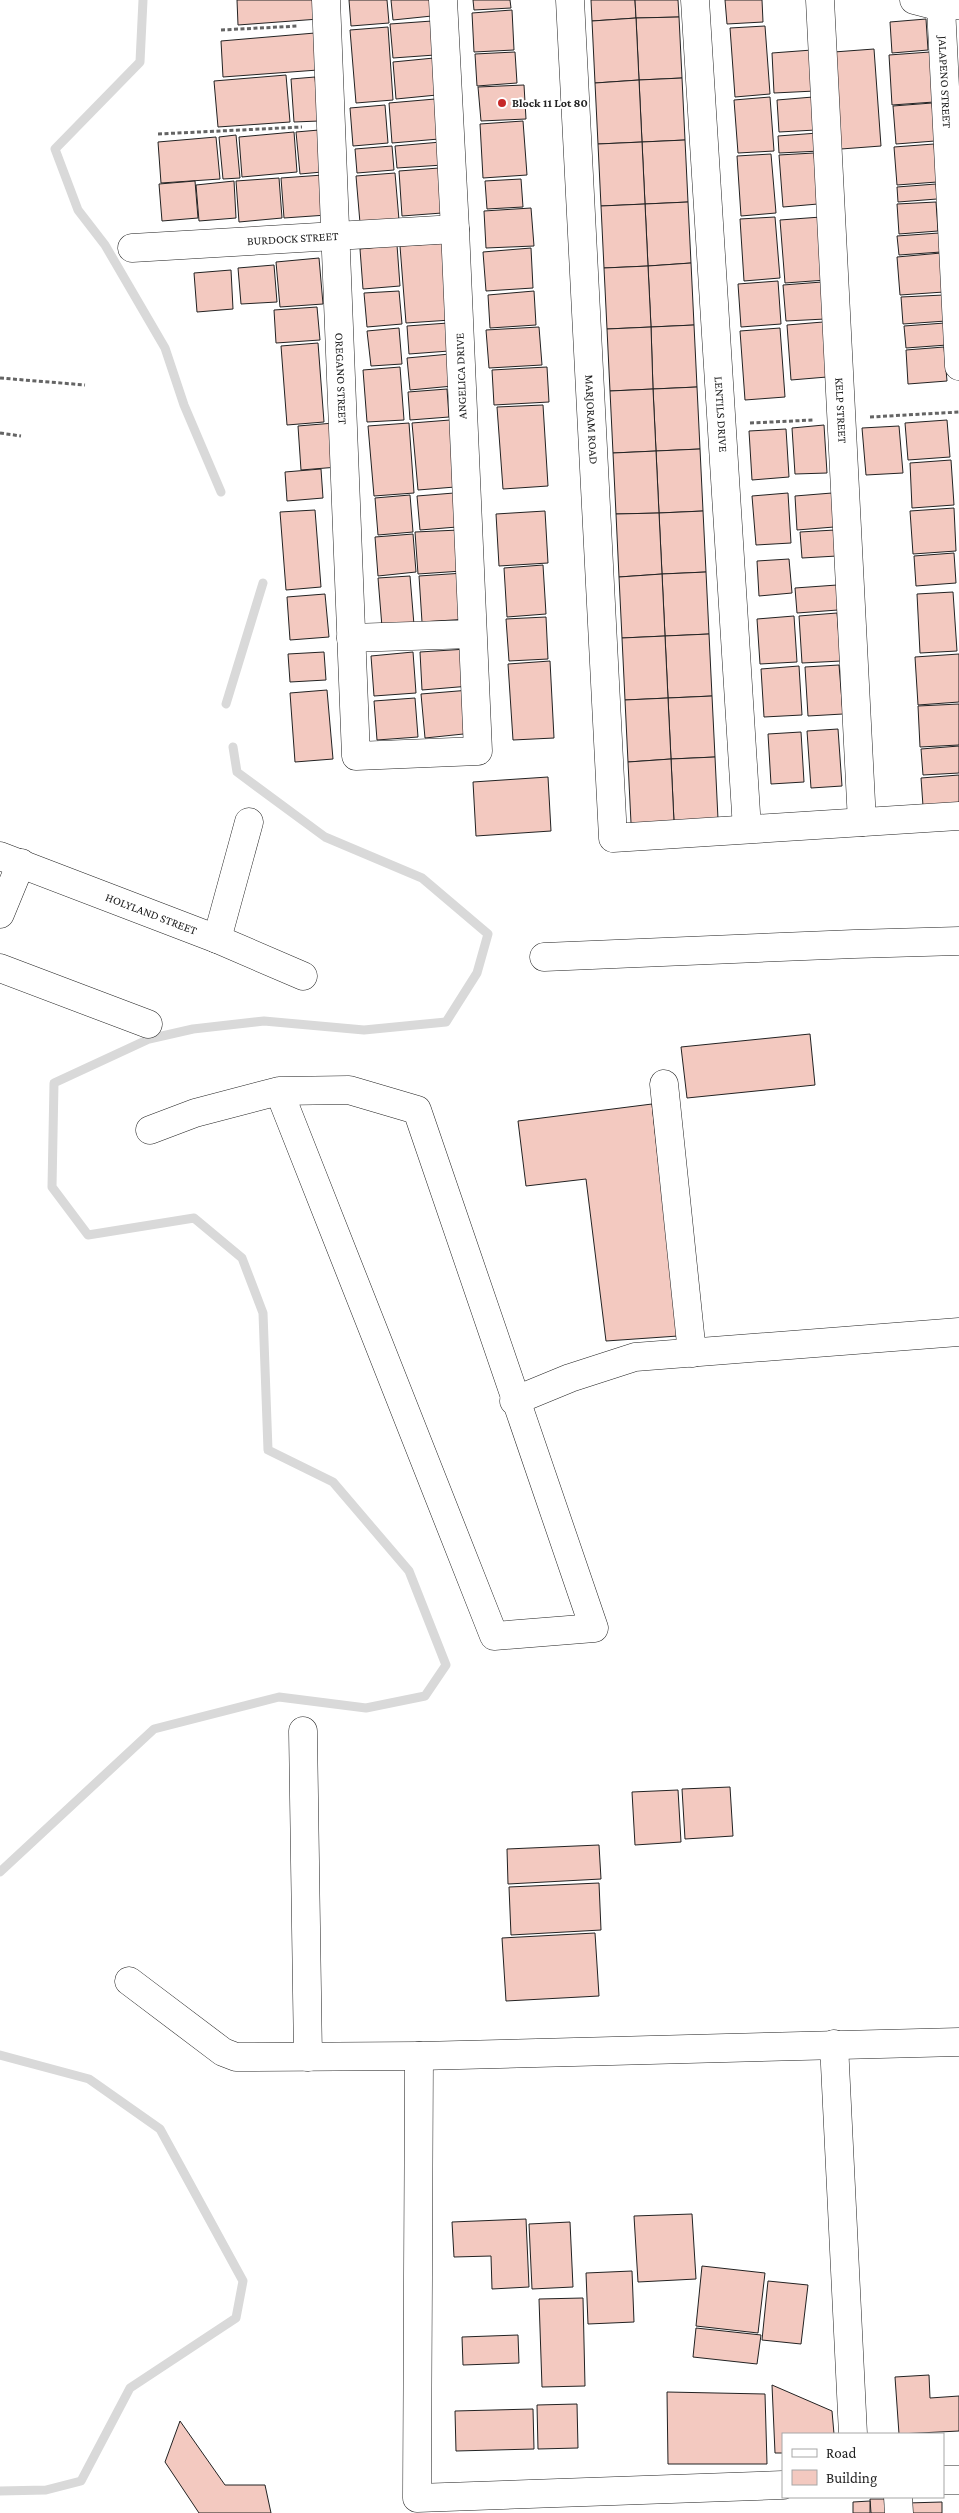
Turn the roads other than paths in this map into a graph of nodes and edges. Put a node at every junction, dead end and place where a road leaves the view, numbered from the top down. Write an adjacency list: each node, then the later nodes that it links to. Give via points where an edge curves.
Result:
1 (443, 0): 8 (street, ANGELICA DRIVE)
2 (570, 0): 18 (street, MARJORAM ROAD, via 613,838)
3 (695, 0): 18 (street, LENTILS DRIVE)
4 (820, 0): 17 (street, KELP STREET)
5 (914, 0): 6 (street)
6 (950, 6): 11 (street, JALAPENO STREET)
7 (327, 12): 9 (street, OREGANO STREET)
8 (456, 229): 9 (street, BURDOCK STREET); 12 (street, ANGELICA DRIVE)
9 (336, 236): 10 (street, BURDOCK STREET); 13 (street, OREGANO STREET)
10 (132, 248)
11 (959, 366)
12 (472, 634): 13 (street); 14 (street, ANGELICA DRIVE, via 478,752)
13 (351, 638): 14 (street, OREGANO STREET)
14 (356, 756)
15 (959, 816): 17 (street)
16 (249, 822): 21 (street)
17 (862, 822): 18 (street)
18 (747, 830)
19 (10, 859): 20 (street); 21 (street, HOLYLAND STREET)
20 (0, 914)
21 (217, 939): 25 (street, HOLYLAND STREET)
22 (959, 941): 23 (street)
23 (544, 957)
24 (0, 968): 26 (street)
25 (304, 976)
26 (148, 1024)
27 (664, 1084): 31 (street)
28 (279, 1091): 29 (street, via 195,1113); 32 (street, via 349,1090 417,1110); 32 (street, via 494,1636 594,1628)
29 (150, 1130)
30 (959, 1332): 31 (street)
31 (692, 1353): 32 (street, via 635,1357)
32 (514, 1401)
33 (302, 1731): 38 (street)
34 (129, 1981): 38 (street, via 230,2055)
35 (959, 2042): 36 (street)
36 (834, 2044): 37 (street); 39 (street)
37 (419, 2056): 38 (street); 42 (street, via 417,2498)
38 (308, 2057)
39 (853, 2433)
40 (944, 2480): 41 (street)
41 (959, 2480)
42 (782, 2485)
43 (898, 2498): 44 (street)
44 (899, 2513)

